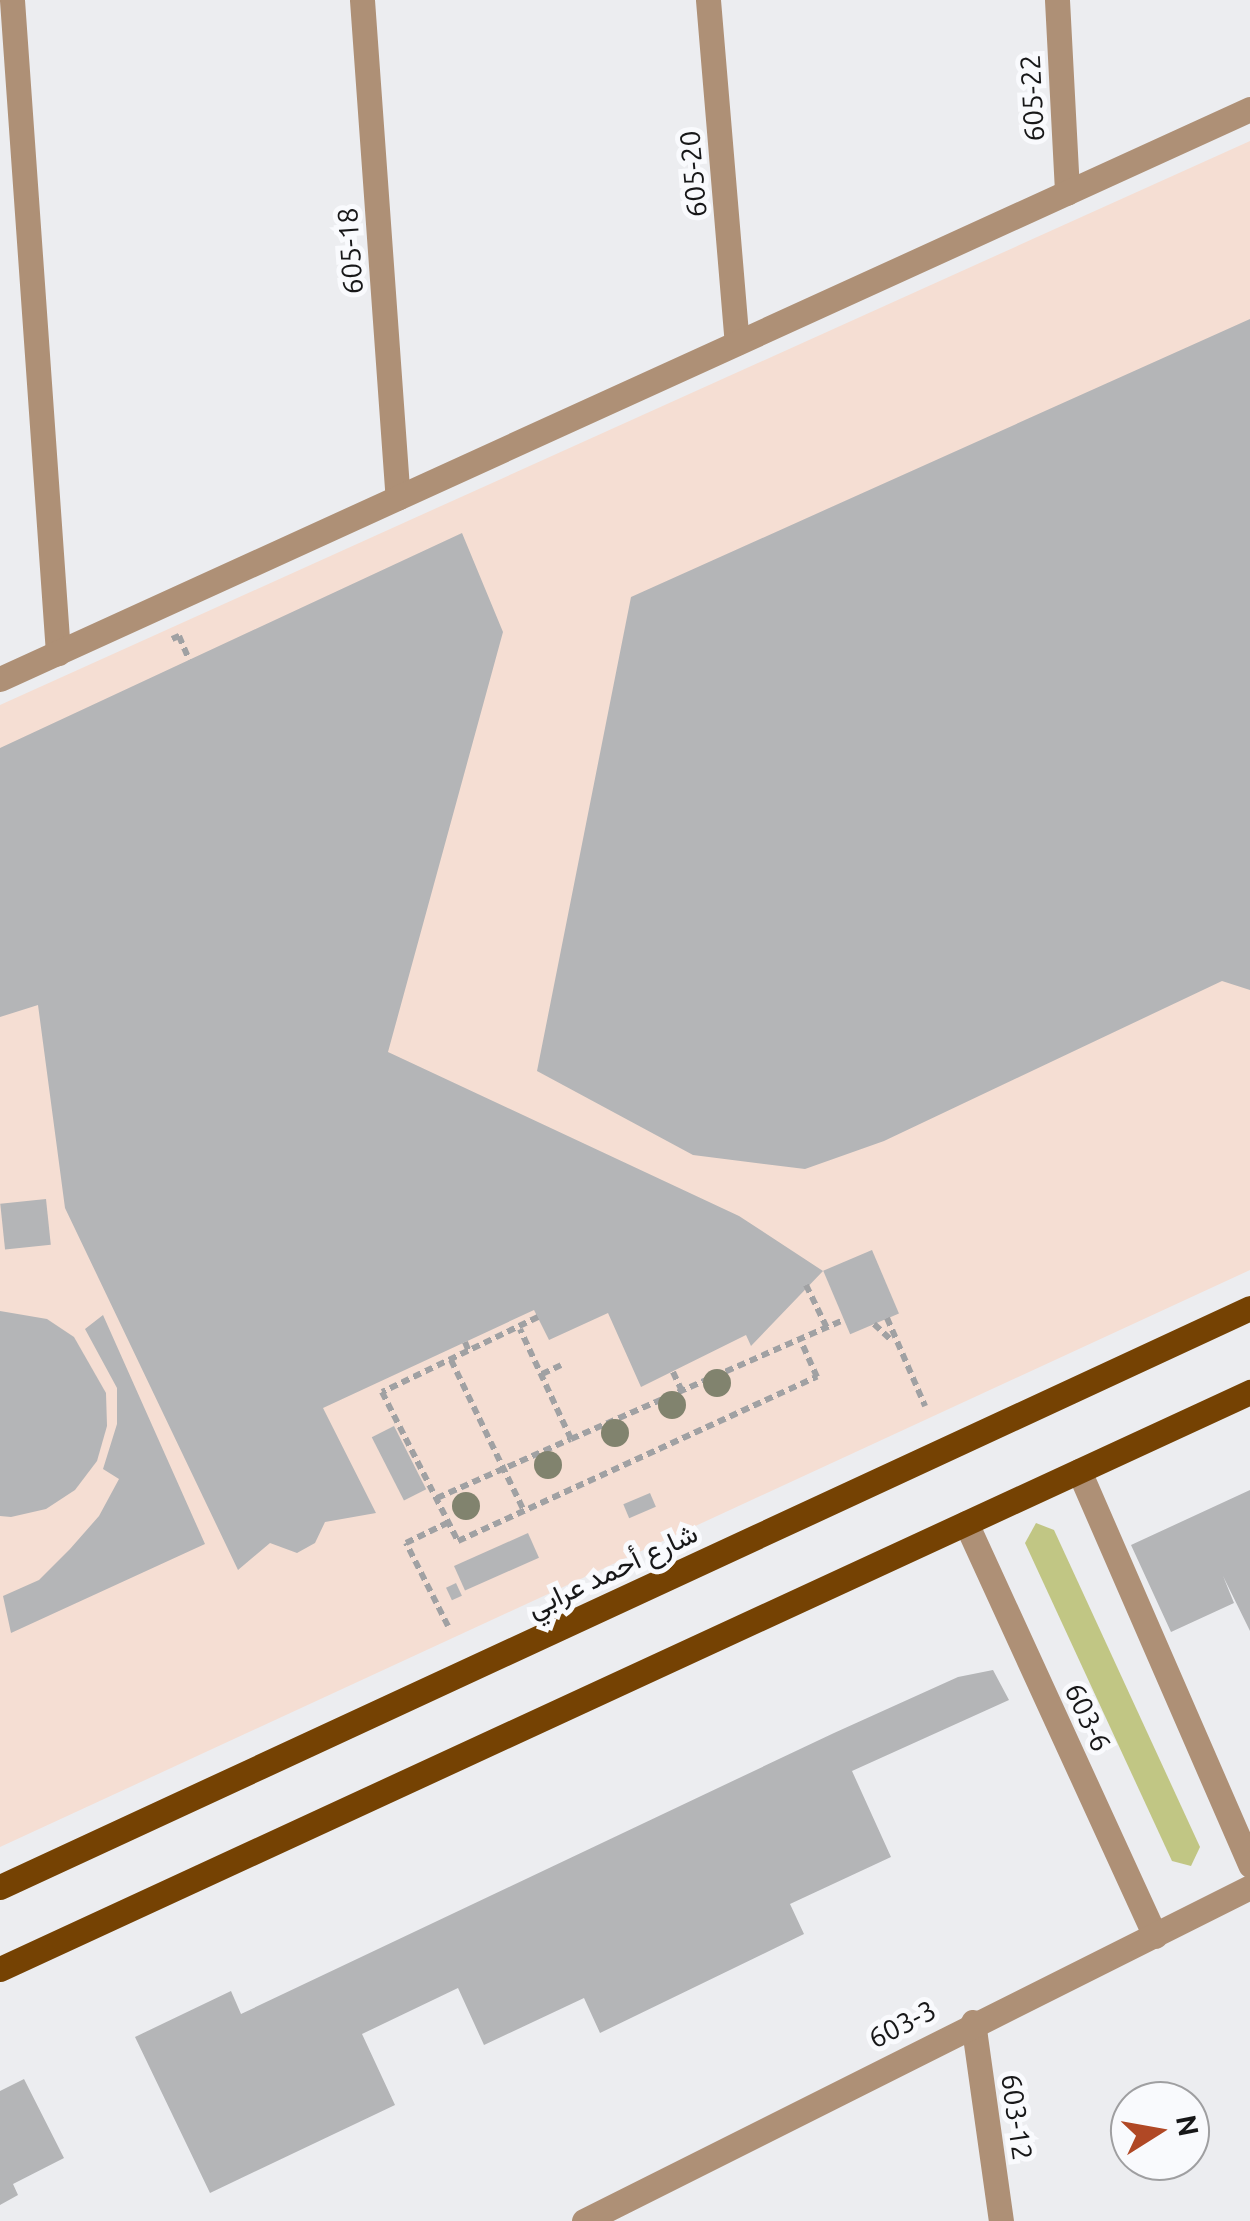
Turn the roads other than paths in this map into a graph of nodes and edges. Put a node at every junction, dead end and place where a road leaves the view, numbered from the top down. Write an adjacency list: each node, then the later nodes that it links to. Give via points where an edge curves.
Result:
1 (12, 0): 9 (street)
2 (362, 0): 8 (street, 605-18)
3 (708, 0): 7 (street, 605-20)
4 (1057, 0): 6 (street, 605-22)
5 (1250, 109): 6 (street)
6 (1067, 193): 7 (street)
7 (737, 343): 8 (street)
8 (398, 498): 9 (street)
9 (58, 653): 10 (street)
10 (0, 679)
11 (1250, 1308): 16 (main road, شارع أحمد عرابي)
12 (1250, 1392): 13 (main road)
13 (1079, 1470): 14 (main road); 15 (street)
14 (966, 1523): 18 (street, 603-6); 19 (main road)
15 (1250, 1865)
16 (0, 1887)
17 (1250, 1887): 18 (street, 603-3)
18 (1155, 1936): 20 (street, 603-3)
19 (0, 1969)
20 (973, 2022): 21 (street, 603-3); 22 (street, 603-12)
21 (598, 2216)
22 (1001, 2221)

